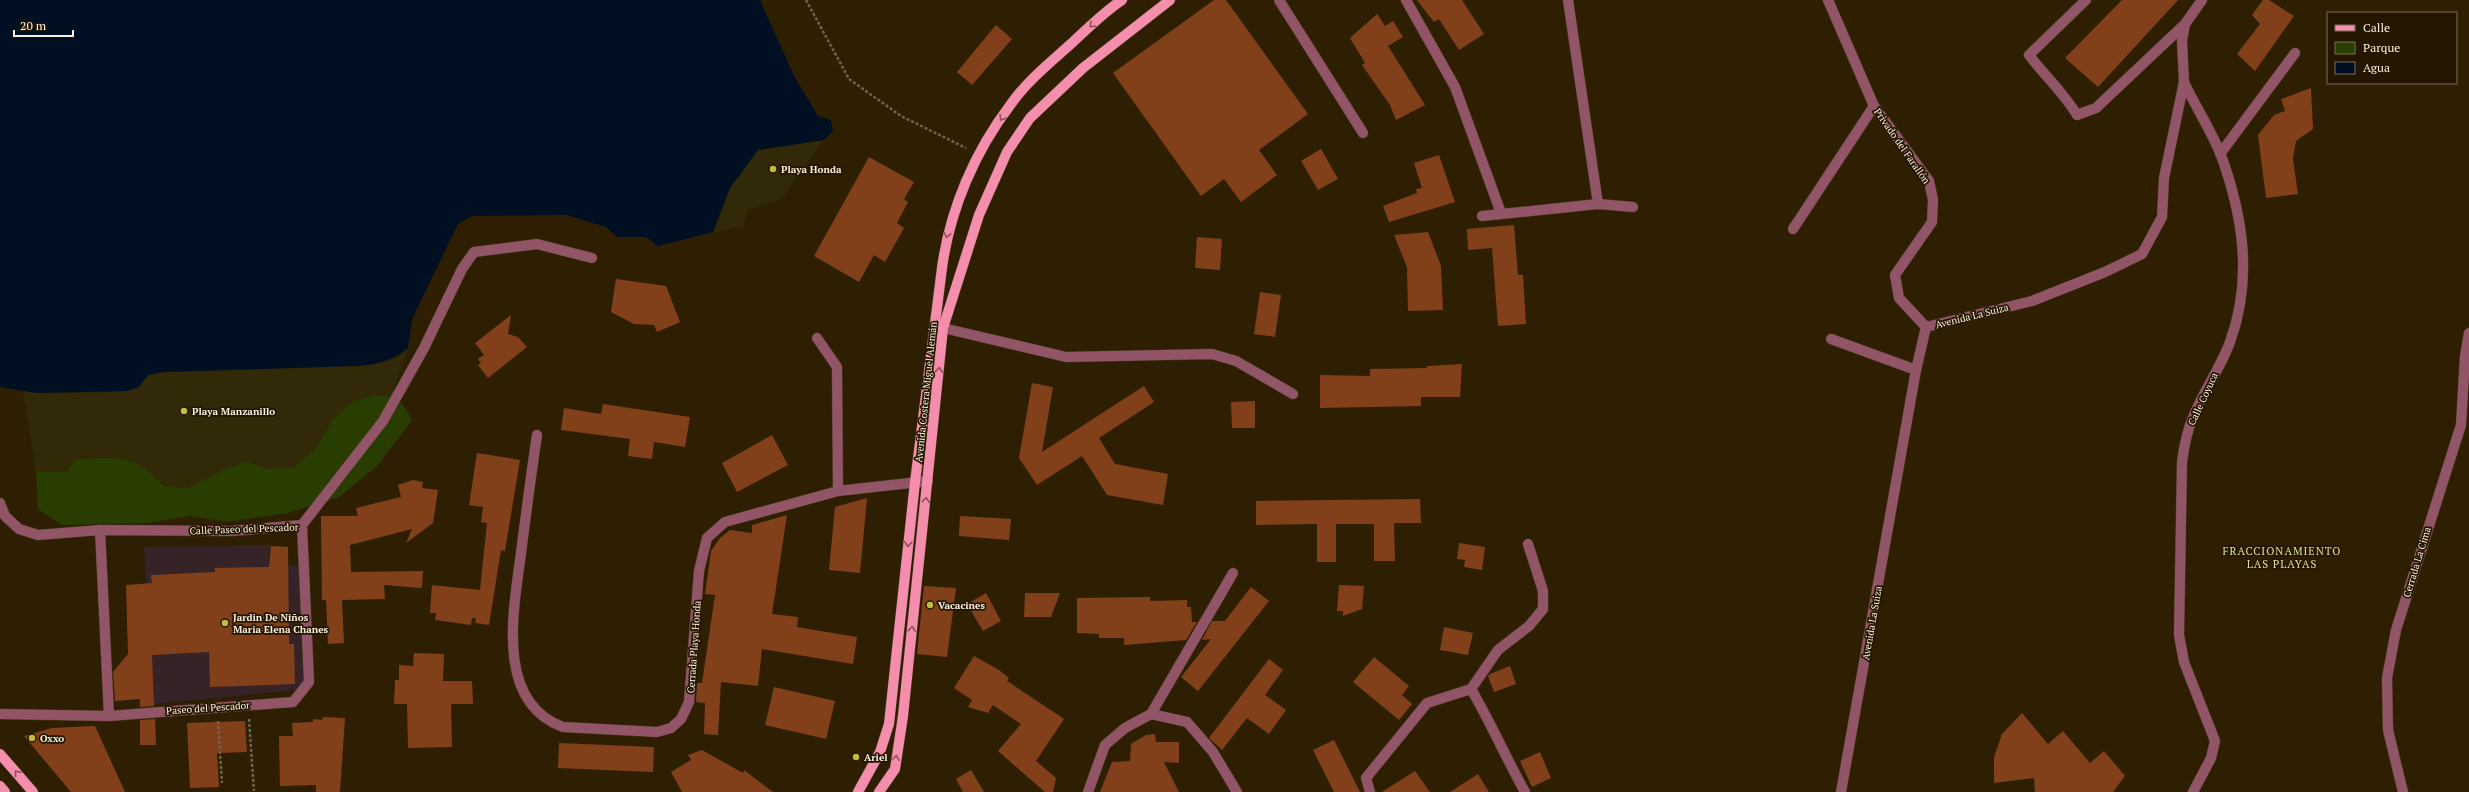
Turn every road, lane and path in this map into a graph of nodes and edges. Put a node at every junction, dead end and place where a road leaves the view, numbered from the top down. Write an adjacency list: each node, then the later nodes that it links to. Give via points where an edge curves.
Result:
1 (806, 0): 15 (path, via 849,79 901,116)
2 (1122, 0): 15 (main road, Avenida Costera Miguel Alemán, one-way to 15, via 1104,12 1038,73 1011,103)
3 (1170, 0): 24 (main road, Avenida Costera Miguel Alemán, via 1083,68 1030,118 1007,152 979,215)
4 (1279, 0): 14 (street)
5 (1406, 0): 19 (street, via 1455,87)
6 (1568, 0): 17 (street)
7 (1828, 0): 13 (street, Privado del Farallón)
8 (2086, 0): 10 (street, via 2030,55 2042,72 2069,100 2077,115 2096,108)
9 (2202, 0): 10 (street, Avenida La Suiza)
10 (2185, 24): 12 (street, Avenida La Suiza, via 2182,41)
11 (2295, 53): 16 (street)
12 (2184, 82): 16 (street, Calle Coyuca); 23 (street, Avenida La Suiza, via 2164,178 2162,217 2142,254 2105,272 2032,301)
13 (1874, 106): 21 (street); 23 (street, Privado del Farallón, via 1929,181 1933,200 1932,222 1895,275 1899,298)
14 (1363, 133)
15 (979, 154): 32 (main road, Avenida Costera Miguel Alemán, one-way to 32, via 946,235)
16 (2220, 154): 59 (street, Calle Coyuca, via 2235,201 2244,242 2243,274 2239,308 2230,342 2194,415 2185,439 2182,462 2179,635 2184,662 2215,741 2211,758)
17 (1598, 204): 18 (street); 19 (street)
18 (1633, 207)
19 (1501, 213): 20 (street)
20 (1482, 216)
21 (1793, 229)
22 (592, 258): 35 (street, via 537,244 474,252 462,269 424,348 383,421)
23 (1926, 327): 28 (street, Avenida La Suiza)
24 (943, 328): 29 (street, via 1066,357 1212,354 1236,361); 31 (main road, Avenida Costera Miguel Alemán, one-way to 24)
25 (2469, 333): 60 (street, Cerrada La Cima, via 2465,356 2462,425 2396,630 2387,678 2388,730)
26 (817, 338): 33 (street, via 837,367)
27 (1831, 339): 28 (street)
28 (1916, 370): 58 (street, Avenida La Suiza)
29 (1293, 394)
30 (537, 435): 33 (street, Cerrada Playa Honda, via 511,634 517,674 528,698 549,721 563,726 637,732 657,732 671,728 681,719 690,702 699,570 707,538 725,522)
31 (928, 481): 32 (street, Cerrada Playa Honda); 53 (main road, Avenida Costera Miguel Alemán, one-way to 31, via 895,769)
32 (915, 482): 33 (street, Cerrada Playa Honda); 52 (main road, Avenida Costera Miguel Alemán, one-way to 52, via 889,724 880,752)
33 (838, 492)
34 (0, 503): 36 (street, Calle Paseo del Pescador, via 5,516 19,529 38,535)
35 (302, 525): 36 (street, Calle Paseo del Pescador, via 230,531); 40 (street, Calle Paseo del Pescador, via 308,682)
36 (100, 530): 45 (street)
37 (1528, 544): 39 (street, via 1543,591 1543,609 1529,626 1498,650)
38 (1233, 572): 44 (street)
39 (1471, 689): 56 (street, via 1427,703 1366,778); 57 (street, via 1489,719 1494,735)
40 (301, 691): 41 (street, Paseo del Pescador, via 293,702)
41 (248, 704): 42 (street, Paseo del Pescador); 49 (path)
42 (217, 707): 45 (street, Paseo del Pescador); 47 (path)
43 (0, 714): 45 (street, Paseo del Pescador)
44 (1151, 714): 54 (street, via 1125,728 1105,745); 55 (street, via 1187,722 1213,752)
45 (109, 716)
46 (0, 754): 51 (main road, one-way to 46)
47 (222, 783)
48 (0, 786): 50 (main road)
49 (254, 791)
50 (5, 792)
51 (34, 792)
52 (858, 792)
53 (879, 792)
54 (1088, 792)
55 (1237, 792)
56 (1370, 792)
57 (1525, 792)
58 (1841, 792)
59 (2194, 792)
60 (2404, 792)

